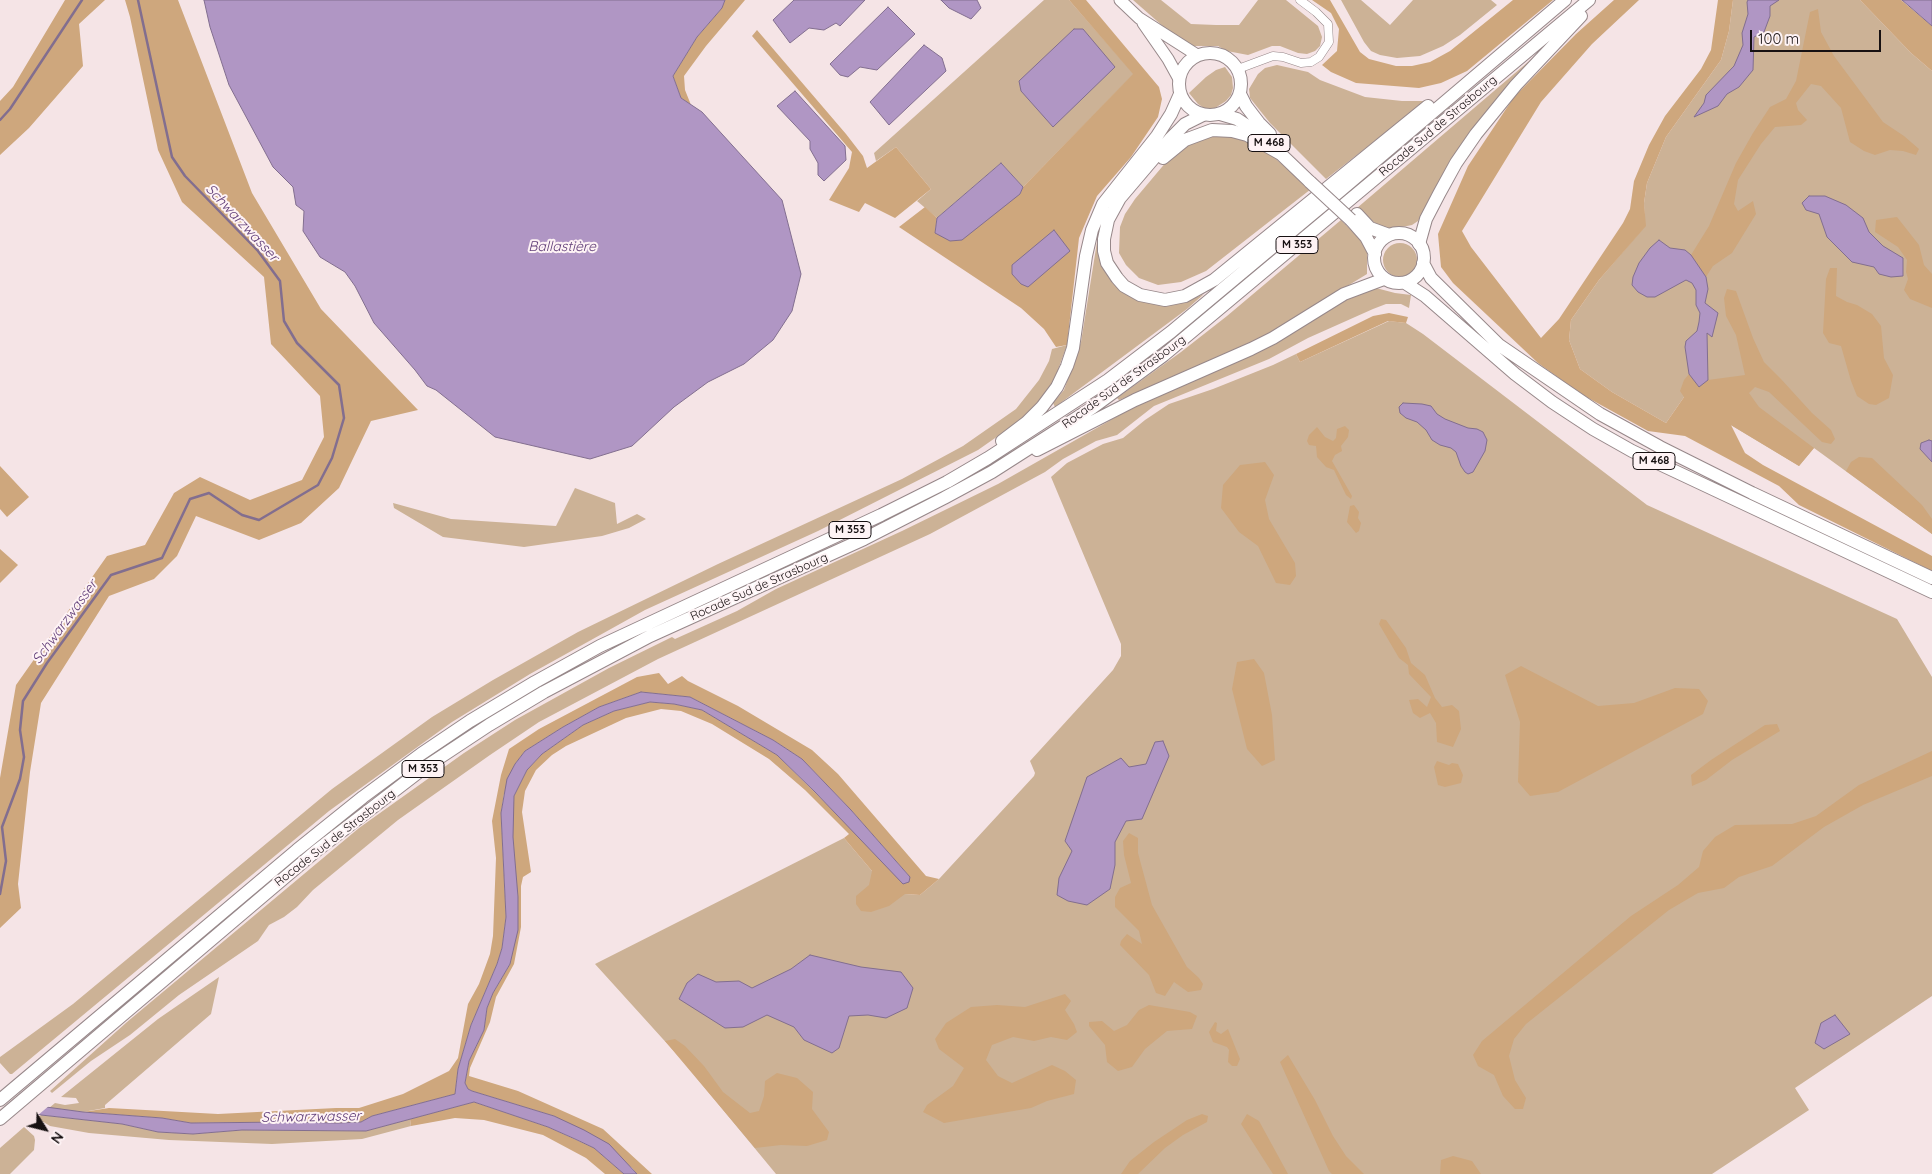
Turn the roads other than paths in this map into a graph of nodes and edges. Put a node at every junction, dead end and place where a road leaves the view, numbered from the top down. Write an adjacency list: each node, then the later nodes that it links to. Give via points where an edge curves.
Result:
1 (1120, 0): 6 (main road)
2 (1300, 0): 9 (street, via 1328,24 1329,42 1319,57 1301,63 1272,56)
3 (1565, 0): 8 (main road, Rocade Sud de Strasbourg / M 353)
4 (1589, 0): 25 (main road, Rocade Sud de Strasbourg / M 353, via 1164,355 1092,408)
5 (1597, 0): 20 (main road, via 1544,53 1476,134 1456,163 1426,219)
6 (1139, 18): 7 (main road); 10 (main road)
7 (1197, 55): 9 (main road, via 1208,52 1220,54); 10 (main road, via 1185,66)
8 (1498, 56): 17 (main road, via 1446,92); 26 (main road, Rocade Sud de Strasbourg / M 353, via 1163,338 1054,417)
9 (1238, 69): 12 (main road, via 1242,82)
10 (1179, 79): 11 (main road)
11 (1180, 94): 14 (main road, via 1189,108); 26 (main road, via 1157,136 1103,204 1086,256 1073,348 1056,387 1027,422)
12 (1240, 94): 13 (main road, via 1233,107); 16 (main road, M 468, via 1259,123)
13 (1220, 114): 14 (main road); 15 (main road, M 468, via 1248,126)
14 (1203, 115): 17 (main road, via 1185,124 1171,138 1120,198 1108,220 1104,251 1110,270 1124,286 1140,295 1165,300 1185,296 1220,276)
15 (1279, 153): 16 (main road, M 468); 17 (main road, via 1247,135 1212,130 1172,149 1120,211 1112,251 1120,270 1128,280 1148,290 1188,286 1220,268 1269,229)
16 (1313, 179): 18 (main road, M 468)
17 (1312, 201)
18 (1354, 217): 19 (main road, M 468); 21 (main road, M 468)
19 (1389, 235): 20 (main road, via 1406,234); 21 (main road)
20 (1419, 244): 22 (main road)
21 (1375, 254): 23 (main road, via 1376,268)
22 (1424, 263): 24 (main road, via 1420,272); 27 (main road, M 468, via 1432,278 1499,345 1600,414 1710,472)
23 (1384, 279): 24 (main road); 25 (main road, via 1344,294 1251,350 1135,400)
24 (1405, 283): 28 (main road, M 468, via 1425,296 1515,374 1592,429 1632,451)
25 (992, 472): 30 (main road, Rocade Sud de Strasbourg / M 353, via 864,539 642,640 489,725 424,768 316,851)
26 (947, 482): 29 (main road, Rocade Sud de Strasbourg / M 353, via 600,646 470,721 319,832)
27 (1932, 578)
28 (1932, 592)
29 (0, 1100)
30 (0, 1119)

